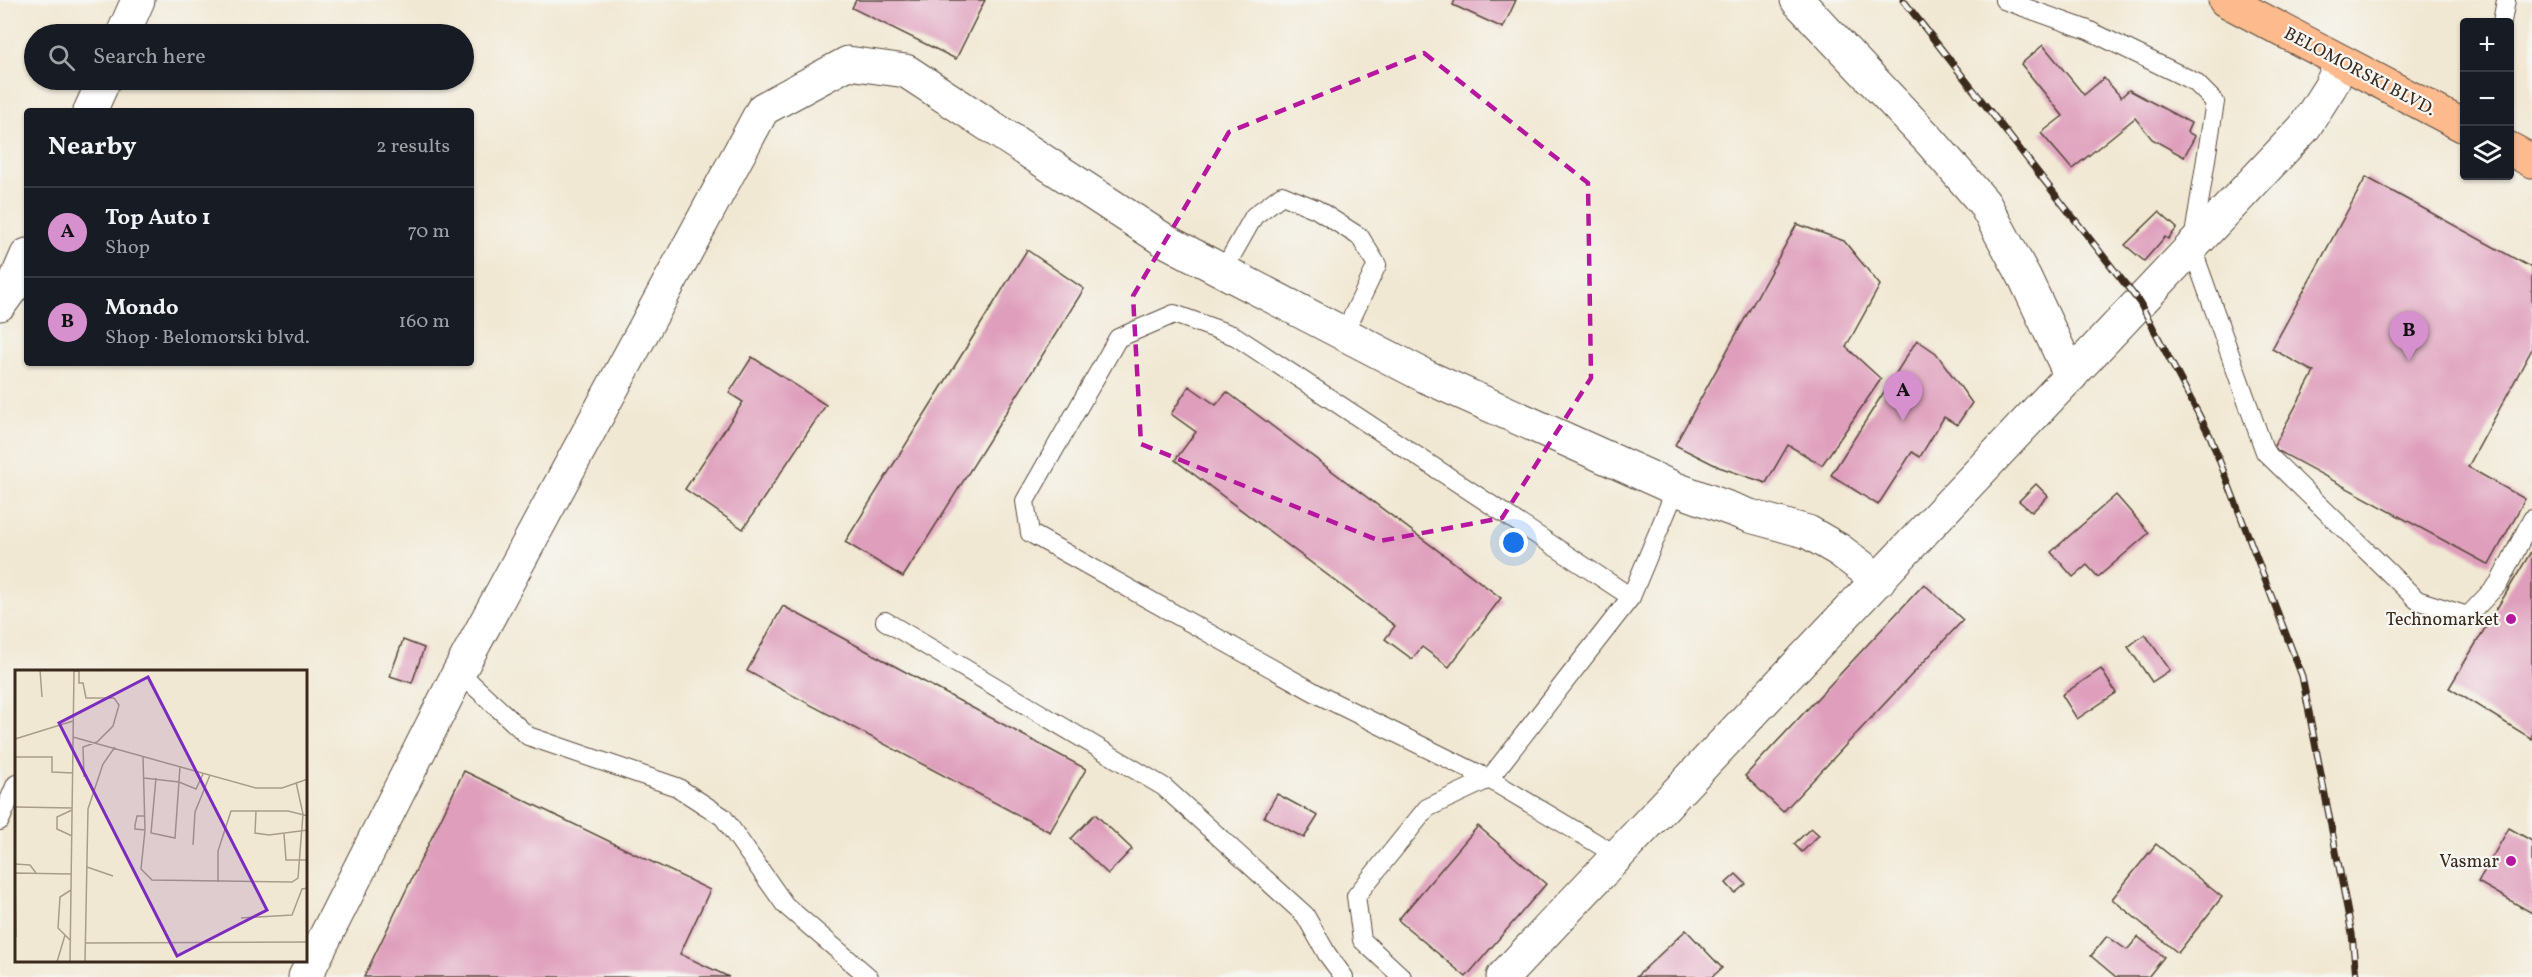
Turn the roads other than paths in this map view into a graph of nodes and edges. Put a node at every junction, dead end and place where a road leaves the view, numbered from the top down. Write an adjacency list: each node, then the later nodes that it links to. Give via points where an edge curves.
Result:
1 (138, 0): 7 (street)
2 (1797, 0): 19 (street, via 1984,203)
3 (2004, 0): 14 (lane, via 2088,30 2185,76 2215,102)
4 (2224, 0): 8 (main road, BELOMORSKI BLVD.)
5 (2506, 0): 6 (lane)
6 (2503, 18)
7 (127, 24)
8 (2342, 62): 11 (main road, BELOMORSKI BLVD.); 14 (street, via 2304,128)
9 (99, 90): 10 (street)
10 (91, 108)
11 (2460, 124)
12 (2514, 151): 13 (main road)
13 (2532, 161)
14 (2192, 248): 19 (street); 21 (lane, via 2265,452 2417,600 2468,616 2499,583)
15 (24, 262): 17 (street)
16 (1222, 271): 18 (street); 18 (lane, via 1254,216 1282,195 1316,209 1360,237 1377,265); 25 (street, via 1164,240 906,71 848,63 763,109)
17 (0, 304)
18 (1344, 334): 20 (street, via 1427,377)
19 (2071, 376): 22 (street)
20 (1676, 489): 22 (street, via 1808,532); 23 (lane)
21 (2532, 519)
22 (1879, 580): 29 (street)
23 (1631, 597): 26 (lane); 26 (lane, via 1235,336 1174,314 1118,338 1025,501 1030,533 1323,697)
24 (885, 621): 32 (lane, via 1164,787 1305,915)
25 (459, 672): 30 (street); 31 (lane, via 528,736 678,787 723,817 785,905)
26 (1489, 779): 29 (lane); 33 (lane, via 1427,808 1356,896 1362,940)
27 (15, 786): 28 (lane)
28 (0, 821)
29 (1618, 856): 34 (street)
30 (305, 977)
31 (869, 977)
32 (1344, 977)
33 (1402, 977)
34 (1503, 977)

